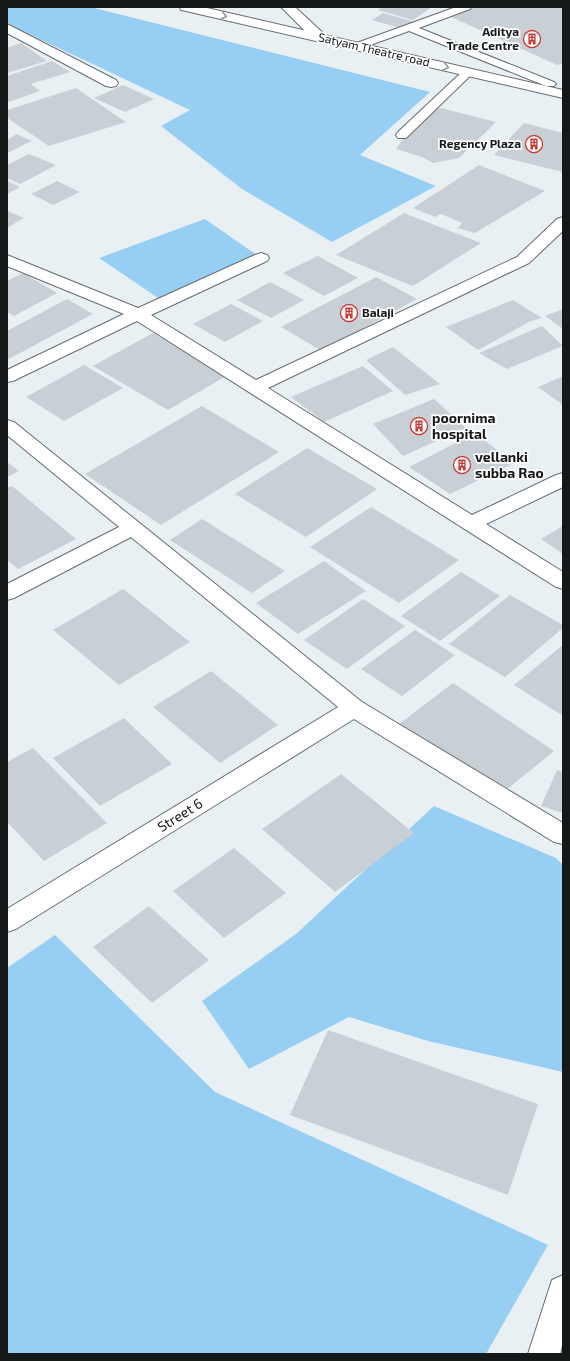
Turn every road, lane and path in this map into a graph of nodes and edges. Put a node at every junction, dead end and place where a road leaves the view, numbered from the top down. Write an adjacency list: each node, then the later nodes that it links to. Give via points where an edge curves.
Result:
1 (186, 7): 6 (street, Satyam Theatre road, one-way to 6)
2 (287, 7): 6 (street)
3 (466, 7): 5 (lane)
4 (7, 28): 10 (street)
5 (411, 28): 7 (lane); 11 (lane)
6 (319, 37): 7 (street, Satyam Theatre road)
7 (358, 46): 8 (street, Satyam Theatre road, one-way to 8)
8 (468, 72): 11 (street, Satyam Theatre road); 13 (lane)
9 (563, 79): 11 (lane)
10 (111, 83)
11 (545, 87): 12 (street, Satyam Theatre road)
12 (563, 94)
13 (402, 135)
14 (563, 222): 19 (street, via 523,260)
15 (261, 258): 17 (street)
16 (7, 260): 17 (street)
17 (138, 314): 18 (street); 19 (street)
18 (7, 376)
19 (255, 388): 22 (street)
20 (7, 426): 23 (street)
21 (563, 479): 22 (street)
22 (471, 523): 24 (street)
23 (133, 528): 25 (street); 26 (street)
24 (563, 582)
25 (7, 593)
26 (354, 708): 27 (street); 28 (street, Street 6)
27 (563, 835)
28 (7, 922)
29 (563, 1290): 30 (street)
30 (544, 1354)

